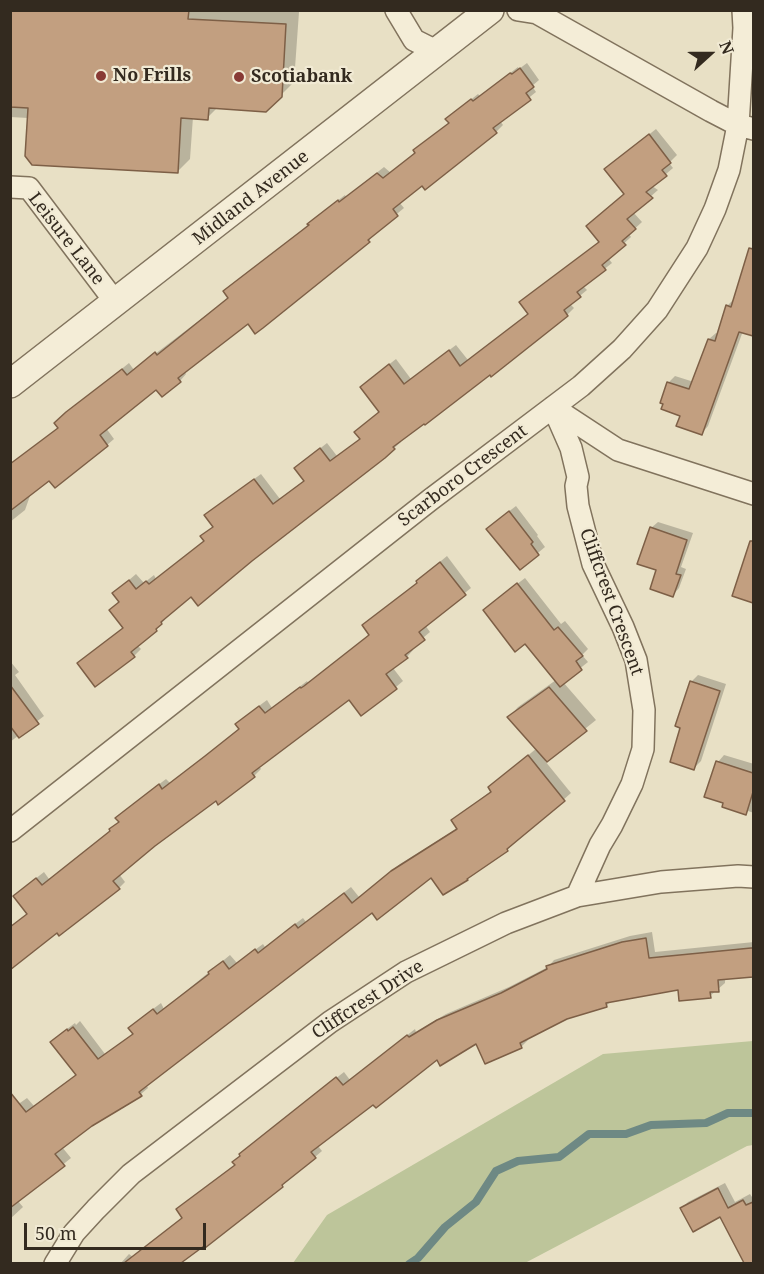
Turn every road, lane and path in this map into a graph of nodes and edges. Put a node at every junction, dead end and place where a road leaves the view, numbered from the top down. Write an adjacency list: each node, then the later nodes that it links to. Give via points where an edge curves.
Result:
1 (396, 10): 5 (street, via 414,40)
2 (490, 10): 5 (street, Midland Avenue)
3 (518, 10): 6 (street, via 537,13)
4 (743, 10): 6 (street, Scarboro Crescent)
5 (438, 52): 8 (street, Midland Avenue)
6 (746, 127): 10 (street, Scarboro Crescent, via 697,248 657,310 622,349)
7 (10, 187): 8 (street, Leisure Lane, via 29,188)
8 (116, 303): 9 (street, Midland Avenue)
9 (10, 384)
10 (554, 407): 11 (street, via 618,450); 12 (street, Scarboro Crescent); 14 (street, Cliffcrest Crescent, via 571,448 593,564 636,660 644,710 643,749 632,784)
11 (753, 494)
12 (10, 831)
13 (753, 877): 14 (street, Cliffcrest Drive, via 661,882)
14 (577, 896): 15 (street, Cliffcrest Drive, via 515,920 405,972 330,1022 131,1174 75,1233)
15 (55, 1263)

